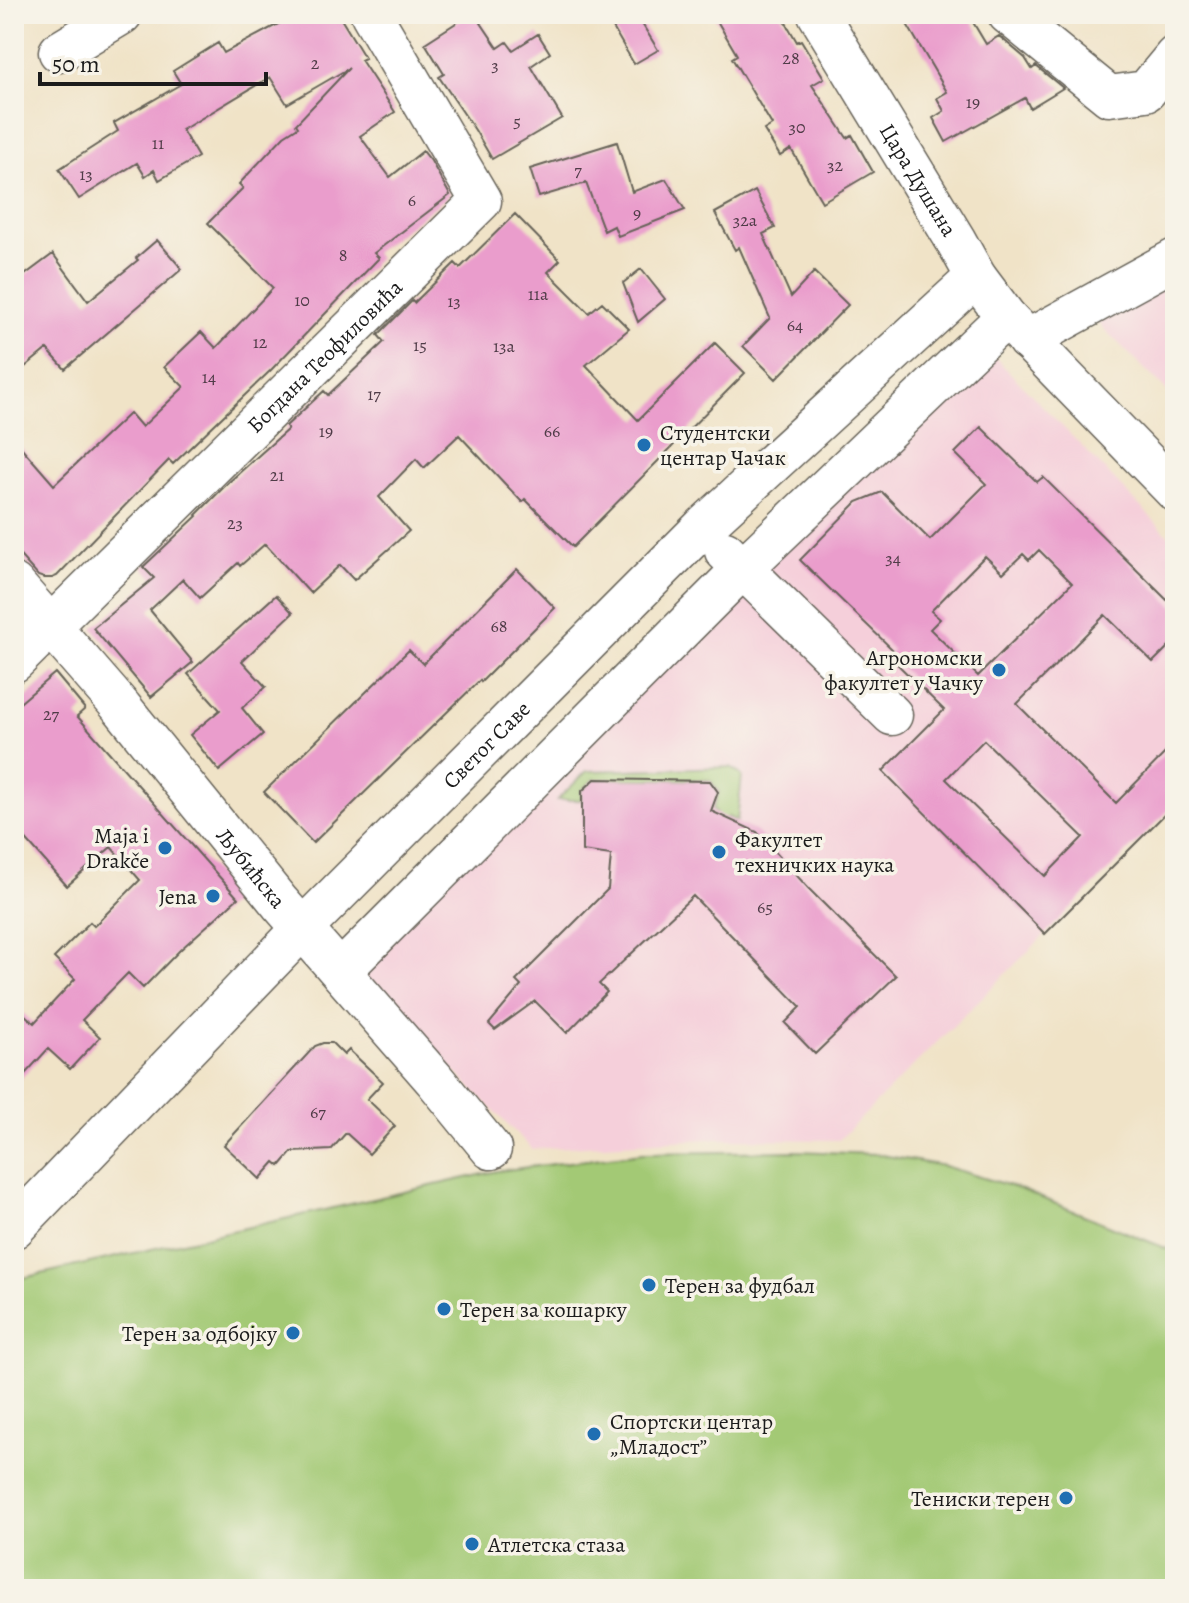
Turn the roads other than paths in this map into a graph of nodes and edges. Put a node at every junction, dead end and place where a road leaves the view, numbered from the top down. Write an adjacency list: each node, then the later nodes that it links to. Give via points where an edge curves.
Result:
1 (122, 14): 5 (street)
2 (371, 14): 14 (street, Богдана Теофиловића, via 481,201)
3 (818, 14): 8 (street, Цара Душана)
4 (1008, 14): 6 (street, via 1109,96 1146,91)
5 (59, 52)
6 (1175, 56)
7 (1175, 259): 9 (street)
8 (976, 277): 9 (street, Цара Душана); 11 (street, Светог Саве)
9 (1016, 329): 10 (street, Цара Душана); 12 (street)
10 (1175, 491)
11 (702, 528): 12 (street); 17 (street, Светог Саве)
12 (742, 569): 16 (street); 18 (street)
13 (14, 584): 14 (street, Љубићска)
14 (51, 626): 15 (street, Богдана Теофиловића); 17 (street, Љубићска)
15 (14, 662)
16 (892, 715)
17 (303, 928): 18 (street, Љубићска); 20 (street, Светог Саве)
18 (341, 971): 19 (street, Љубићска)
19 (491, 1149)
20 (14, 1228)

